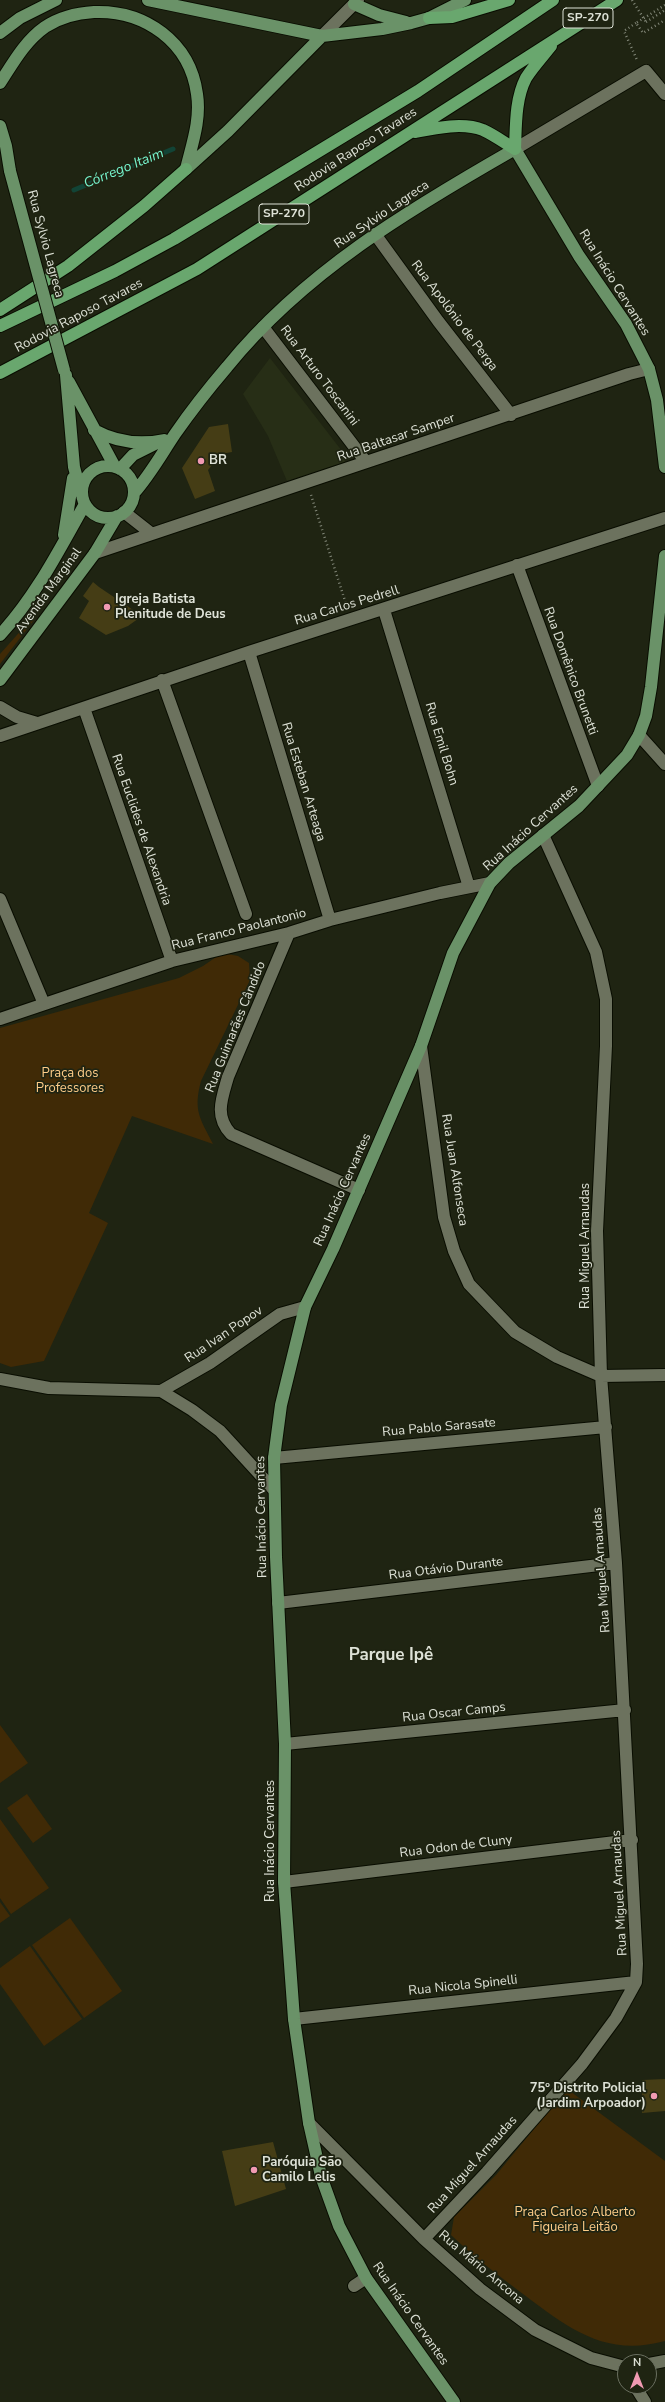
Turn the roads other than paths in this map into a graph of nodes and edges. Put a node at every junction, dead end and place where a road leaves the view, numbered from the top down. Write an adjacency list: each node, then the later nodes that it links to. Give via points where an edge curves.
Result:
1 (56, 0): 10 (main road, via 20,18)
2 (148, 0): 11 (main road)
3 (465, 0): 8 (main road)
4 (509, 0): 8 (highway, via 452,17)
5 (553, 0): 23 (highway, Rodovia Raposo Tavares / SP-270, via 418,91 174,239 115,271)
6 (617, 0): 12 (highway, Rodovia Raposo Tavares / SP-270)
7 (354, 1): 9 (main road, via 379,15); 11 (street)
8 (429, 18): 9 (main road)
9 (411, 23): 11 (main road)
10 (0, 33)
11 (322, 36): 20 (main road, via 228,131)
12 (558, 37): 16 (highway, Rodovia Raposo Tavares / SP-270); 17 (highway, via 526,78 521,91)
13 (0, 83): 20 (main road, via 33,37 61,18 76,14 110,12 141,19 159,30 179,48 194,80 199,112)
14 (665, 94): 17 (street, Rua Sylvio Lagreca, via 646,72)
15 (0, 126): 19 (main road, Rua Sylvio Lagreca)
16 (407, 133): 17 (highway, via 433,128 467,127 482,130); 27 (highway, Rodovia Raposo Tavares / SP-270, via 197,269)
17 (515, 149): 21 (main road, Rua Sylvio Lagreca, via 446,188); 25 (main road, Rua Inácio Cervantes, via 579,256 626,324)
18 (0, 152): 19 (main road, Rua Sylvio Lagreca)
19 (10, 169): 26 (main road, Rua Sylvio Lagreca, bridge)
20 (186, 169): 22 (highway, via 68,266)
21 (375, 234): 24 (main road, Rua Sylvio Lagreca, via 318,276); 28 (street, Rua Apolônio de Perga)
22 (0, 310)
23 (0, 326)
24 (263, 327): 30 (main road, Rua Sylvio Lagreca, via 227,366); 31 (street, Rua Arturo Toscanini)
25 (649, 369): 28 (street, Rua Baltasar Samper); 33 (main road, Rua Inácio Cervantes)
26 (65, 372): 29 (main road, Rua Sylvio Lagreca); 32 (main road, Rua Sylvio Lagreca)
27 (0, 374)
28 (511, 415): 31 (street, Rua Baltasar Samper)
29 (94, 430): 30 (main road, via 120,441 153,442); 34 (main road, Rua Sylvio Lagreca)
30 (169, 438): 34 (main road, Rua Sylvio Lagreca, via 133,455); 35 (main road, Rua Sylvio Lagreca, via 154,470)
31 (366, 462): 39 (street, Rua Baltasar Samper)
32 (74, 467): 36 (main road, Rua Sylvio Lagreca); 40 (main road, via 72,491)
33 (665, 467)
34 (118, 468): 35 (main road, via 131,479); 36 (main road, via 108,466 94,470 84,481)
35 (134, 494): 37 (main road)
36 (84, 500): 37 (main road, via 98,516); 40 (main road, Avenida Marginal)
37 (120, 514): 39 (street); 41 (main road, Avenida Marginal)
38 (665, 518): 43 (street, Rua Carlos Pedrell)
39 (152, 534): 41 (street, Rua Baltasar Samper)
40 (60, 548): 45 (main road, Avenida Marginal, via 22,612)
41 (94, 553): 47 (main road, Avenida Marginal)
42 (665, 556): 52 (main road, Rua Inácio Cervantes, via 652,687)
43 (517, 565): 44 (street, Rua Carlos Pedrell); 55 (street, Rua Domênico Brunetti)
44 (384, 610): 46 (street, Rua Carlos Pedrell); 58 (street, Rua Emil Bohn)
45 (0, 635)
46 (249, 652): 48 (street, Rua Carlos Pedrell); 61 (street, Rua Esteban Arteaga)
47 (0, 680)
48 (162, 680): 50 (street, Rua Carlos Pedrell); 60 (street)
49 (0, 707): 51 (street, via 17,717)
50 (84, 708): 51 (street, Rua Carlos Pedrell); 63 (street, Rua Euclides de Alexandria)
51 (37, 723): 53 (street, Rua Carlos Pedrell)
52 (639, 735): 54 (street); 55 (main road, Rua Inácio Cervantes, via 626,755)
53 (0, 736)
54 (665, 764)
55 (598, 786): 56 (main road, Rua Inácio Cervantes, via 579,806)
56 (543, 834): 57 (main road, Rua Inácio Cervantes); 70 (street, Rua Miguel Arnaudas, via 596,952 606,999 597,1231)
57 (490, 883): 58 (street, Rua Franco Paolantonio); 66 (main road, Rua Inácio Cervantes, via 453,953)
58 (469, 887): 61 (street, Rua Franco Paolantonio)
59 (0, 899): 64 (street)
60 (246, 914)
61 (330, 920): 62 (street, Rua Franco Paolantonio)
62 (289, 933): 63 (street, Rua Franco Paolantonio); 67 (street, Rua Guimarães Cândido, via 228,1077 221,1101 220,1116 231,1134)
63 (172, 961): 64 (street, Rua Franco Paolantonio)
64 (44, 1004): 65 (street, Rua Franco Paolantonio)
65 (0, 1018)
66 (421, 1046): 67 (main road, Rua Inácio Cervantes); 70 (street, Rua Juan Alfonseca, via 444,1217 454,1251 469,1284 515,1332 557,1357)
67 (359, 1190): 68 (main road, Rua Inácio Cervantes)
68 (304, 1307): 72 (street, Rua Ivan Popov, via 280,1314 210,1363); 74 (main road, Rua Inácio Cervantes, via 281,1405)
69 (665, 1375): 70 (street, Rua Juan Alfonseca)
70 (601, 1376): 73 (street, Rua Miguel Arnaudas)
71 (0, 1379): 72 (street, via 49,1388)
72 (161, 1391): 75 (street, via 220,1431)
73 (606, 1427): 74 (street, Rua Pablo Sarasate); 76 (street, Rua Miguel Arnaudas)
74 (274, 1458): 75 (main road, Rua Inácio Cervantes)
75 (274, 1490): 77 (main road, Rua Inácio Cervantes)
76 (616, 1563): 77 (street, Rua Otávio Durante); 78 (street, Rua Miguel Arnaudas)
77 (278, 1603): 79 (main road, Rua Inácio Cervantes)
78 (625, 1710): 79 (street, Rua Oscar Camps); 80 (street, Rua Miguel Arnaudas)
79 (285, 1744): 81 (main road, Rua Inácio Cervantes)
80 (632, 1840): 81 (street, Rua Odon de Cluny); 82 (street, Rua Miguel Arnaudas)
81 (284, 1882): 83 (main road, Rua Inácio Cervantes)
82 (636, 1982): 83 (street, Rua Nicola Spinelli); 85 (street, Rua Miguel Arnaudas, via 616,2018 582,2064)
83 (294, 2019): 84 (main road, Rua Inácio Cervantes)
84 (309, 2123): 85 (street, Rua Mário Ancona); 86 (main road, Rua Inácio Cervantes, via 321,2176 339,2226)
85 (424, 2239): 88 (street, Rua Mário Ancona, via 480,2289 536,2330 592,2358)
86 (366, 2278): 87 (street); 89 (main road, Rua Inácio Cervantes, via 387,2302)
87 (354, 2286)
88 (617, 2366)
89 (454, 2402)

